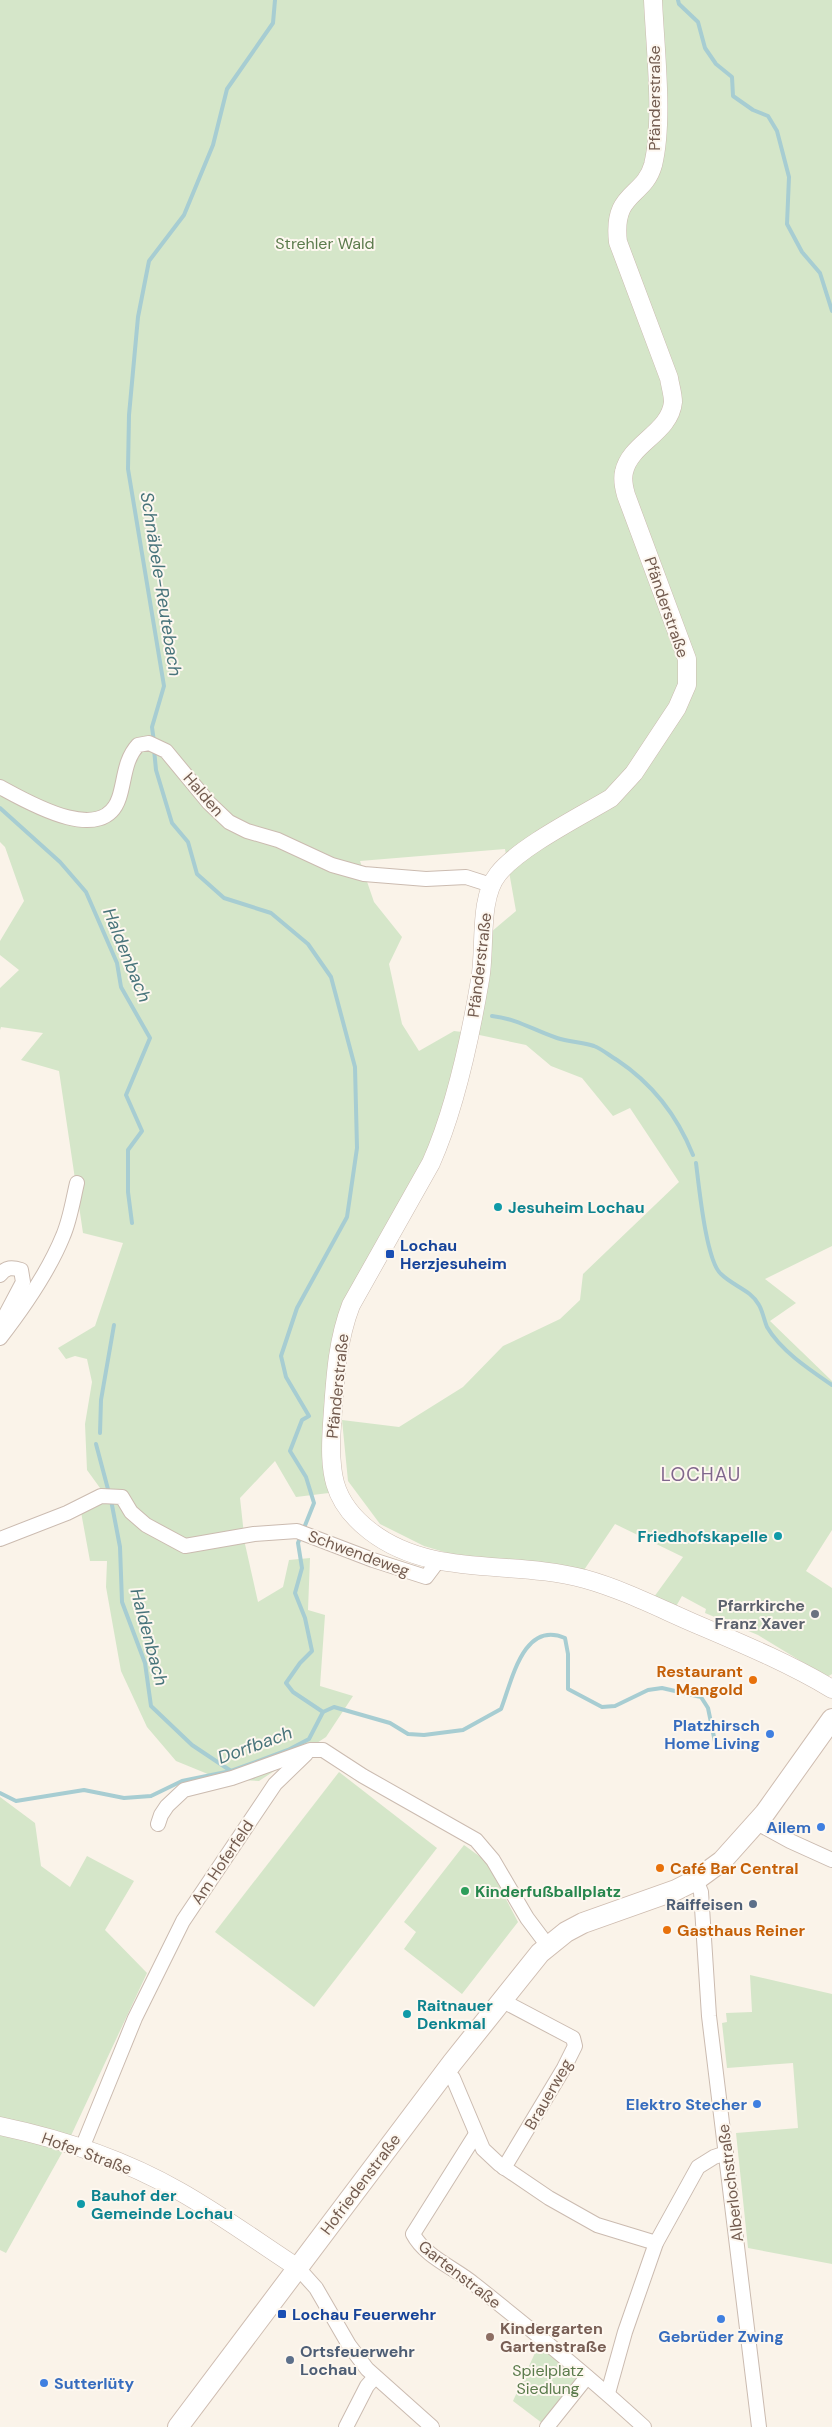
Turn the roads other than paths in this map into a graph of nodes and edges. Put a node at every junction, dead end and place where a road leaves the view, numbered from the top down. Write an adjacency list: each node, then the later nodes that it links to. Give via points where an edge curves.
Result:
1 (653, 0): 3 (street, Pfänderstraße, via 657,110 654,157 647,177 621,207 616,227 618,242 669,378 673,401 663,425 629,460 623,480 687,659 687,685 677,708 623,787 611,798 521,853 505,866)
2 (0, 787): 3 (street, Halden, via 50,812 93,820 106,814 118,801 128,758 138,745 149,743 166,751 209,803 229,822 247,831 278,840 332,865 364,874 426,879 466,877)
3 (491, 885): 9 (street, Pfänderstraße, via 470,1033 441,1140 351,1305 337,1352 332,1462 337,1492 358,1522 381,1539 406,1552)
4 (77, 1183): 7 (street, via 64,1235 23,1308)
5 (0, 1275): 6 (street, via 12,1267 21,1270 23,1282 4,1318)
6 (0, 1333)
7 (0, 1338)
8 (0, 1539): 9 (street, Schwendeweg, via 101,1496 122,1497 131,1512 146,1525 185,1546 254,1534 302,1533 426,1577)
9 (438, 1561): 10 (street, Pfänderstraße, via 566,1575 605,1584 789,1665)
10 (832, 1690)
11 (832, 1719): 13 (main road, Hofriedenstraße)
12 (310, 1750): 14 (street, via 232,1778 184,1790 167,1806); 17 (street, via 323,1750 362,1776 476,1840 493,1860); 22 (street, Am Hoferfeld, via 275,1784 183,1921 135,2018)
13 (757, 1823): 15 (street); 16 (main road, Hofriedenstraße, via 722,1861)
14 (158, 1824)
15 (832, 1860)
16 (696, 1880): 17 (main road, Hofriedenstraße, via 660,1897 583,1923); 23 (street, Alberlochstraße, via 701,1892 709,2016)
17 (548, 1946): 18 (main road, Hofriedenstraße, via 529,1964)
18 (501, 2000): 19 (main road, Hofriedenstraße); 24 (street, Brauerweg, via 576,2041 564,2068)
19 (445, 2072): 21 (street, via 454,2078); 26 (main road, Hofriedenstraße)
20 (0, 2126): 22 (street, Hofer Straße)
21 (476, 2134): 24 (street, via 483,2149); 28 (street, Gartenstraße, via 413,2234 418,2245 473,2283)
22 (82, 2148): 26 (street, Hofer Straße, via 120,2162 179,2191)
23 (726, 2153): 25 (street, via 698,2167); 35 (street, Alberlochstraße)
24 (504, 2168): 25 (street, via 597,2225)
25 (656, 2242): 29 (street)
26 (298, 2268): 27 (street, via 316,2288 350,2345); 30 (main road, Hofriedenstraße)
27 (375, 2377): 31 (street); 32 (street)
28 (587, 2377): 29 (street, Gartenstraße); 33 (street)
29 (608, 2393): 34 (street, Gartenstraße)
30 (178, 2427)
31 (346, 2427)
32 (432, 2427)
33 (547, 2427)
34 (644, 2427)
35 (759, 2427)

